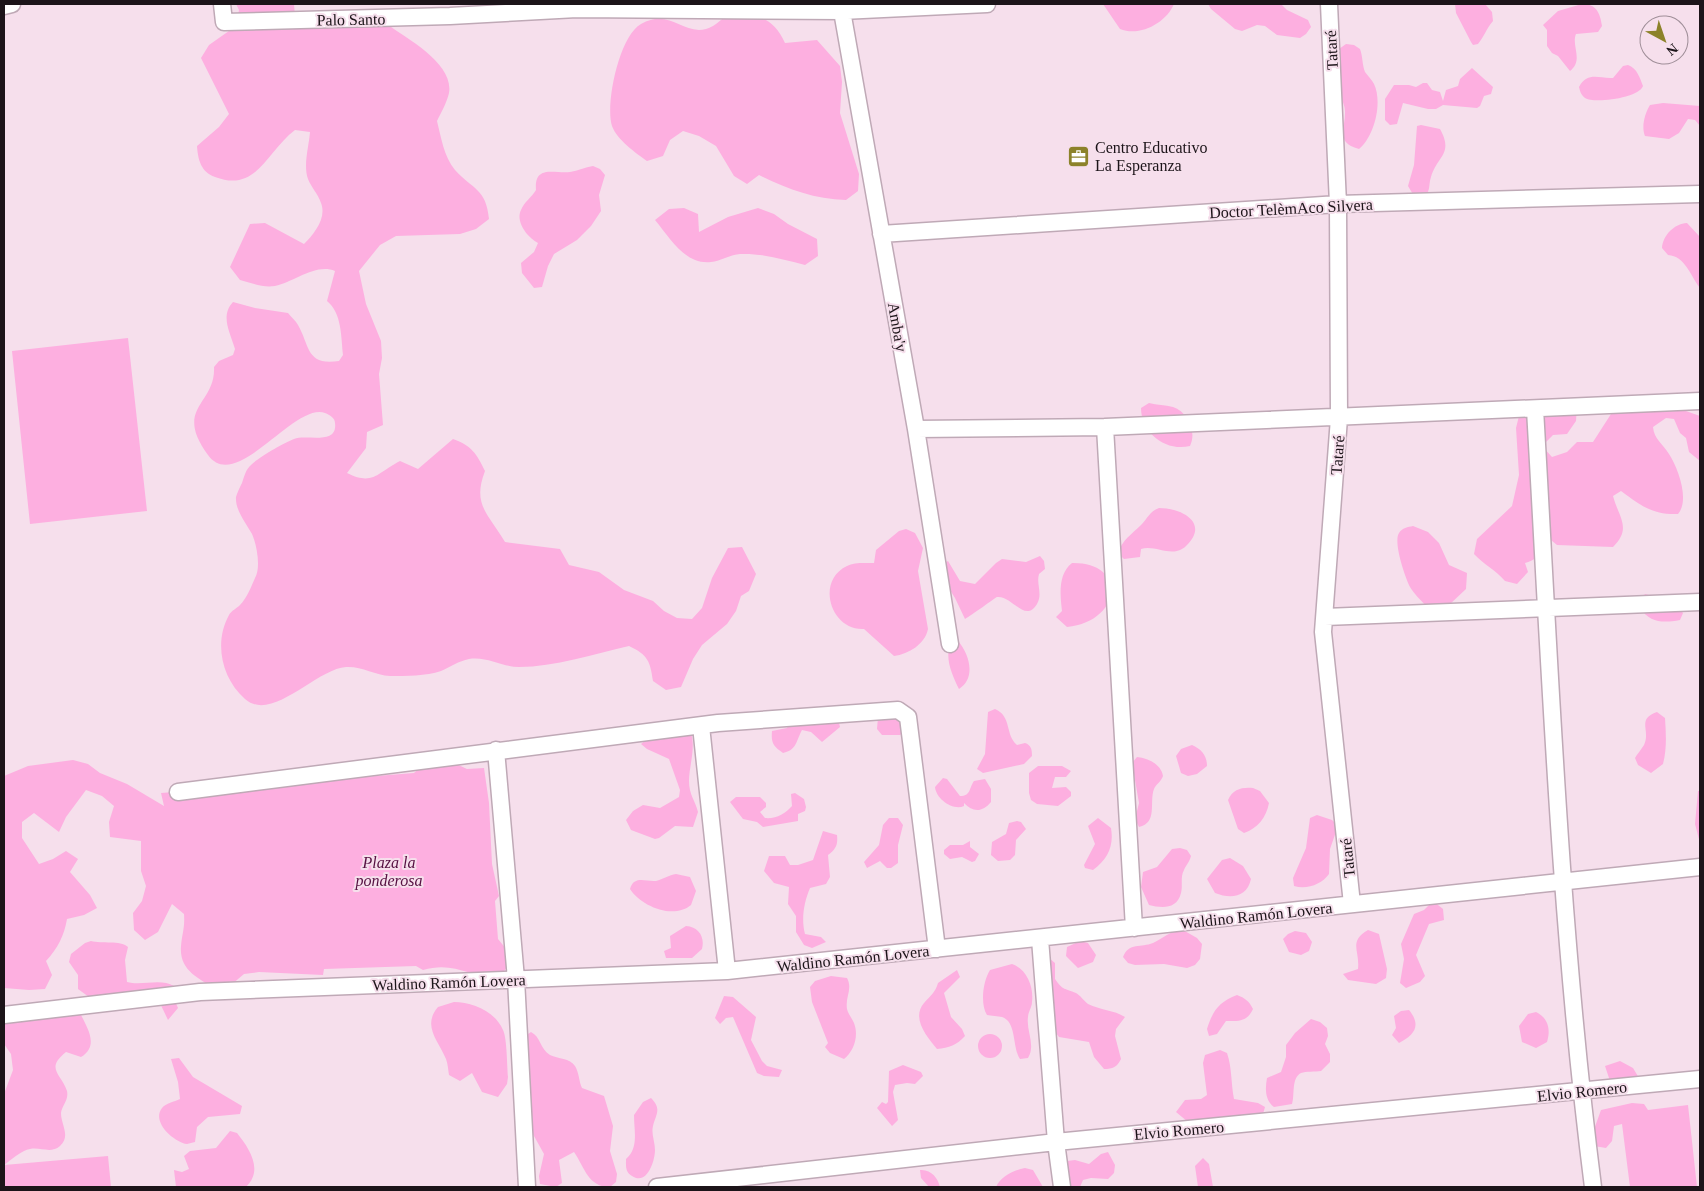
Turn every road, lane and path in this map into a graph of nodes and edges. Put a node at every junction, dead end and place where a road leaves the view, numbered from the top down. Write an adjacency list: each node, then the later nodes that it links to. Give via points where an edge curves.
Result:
1 (12, 4): 5 (street)
2 (222, 4): 6 (street, Palo Santo, via 224,22 450,16)
3 (987, 4): 7 (street, Palo Santo)
4 (1329, 4): 10 (street, Tataré)
5 (4, 6)
6 (577, 6): 8 (street, Palo Santo)
7 (867, 6): 8 (street, Palo Santo)
8 (842, 11): 11 (street, Amba'y)
9 (1700, 194): 10 (street, Doctor TelèmAco Silvera)
10 (1338, 204): 11 (street, Doctor TelèmAco Silvera); 14 (street, Tataré)
11 (882, 234): 16 (street, Amba'y)
12 (1700, 401): 13 (street)
13 (1535, 409): 14 (street); 18 (street)
14 (1340, 418): 15 (street); 19 (street, Tataré)
15 (1105, 427): 16 (street); 27 (street)
16 (916, 429): 20 (street, Amba'y)
17 (1700, 602): 18 (street)
18 (1546, 609): 19 (street); 25 (street)
19 (1324, 617): 26 (street, Tataré)
20 (950, 644)
21 (701, 726): 22 (street); 29 (street, via 898,710 908,718); 30 (street)
22 (496, 750): 23 (street); 31 (street)
23 (178, 792)
24 (1700, 867): 25 (street, Waldino Ramón Lovera)
25 (1562, 881): 26 (street, Waldino Ramón Lovera); 34 (street)
26 (1352, 904): 27 (street, Waldino Ramón Lovera)
27 (1134, 928): 28 (street, Waldino Ramón Lovera)
28 (1040, 939): 29 (street, Waldino Ramón Lovera); 35 (street)
29 (937, 949): 30 (street, Waldino Ramón Lovera)
30 (727, 971): 31 (street, Waldino Ramón Lovera)
31 (516, 979): 32 (street, Waldino Ramón Lovera, via 200,992); 36 (street)
32 (4, 1015)
33 (1700, 1079): 34 (street, Elvio Romero)
34 (1581, 1092): 35 (street, Elvio Romero); 39 (street)
35 (1056, 1142): 37 (street, Elvio Romero); 38 (street)
36 (527, 1187)
37 (658, 1187)
38 (1062, 1187)
39 (1593, 1187)

